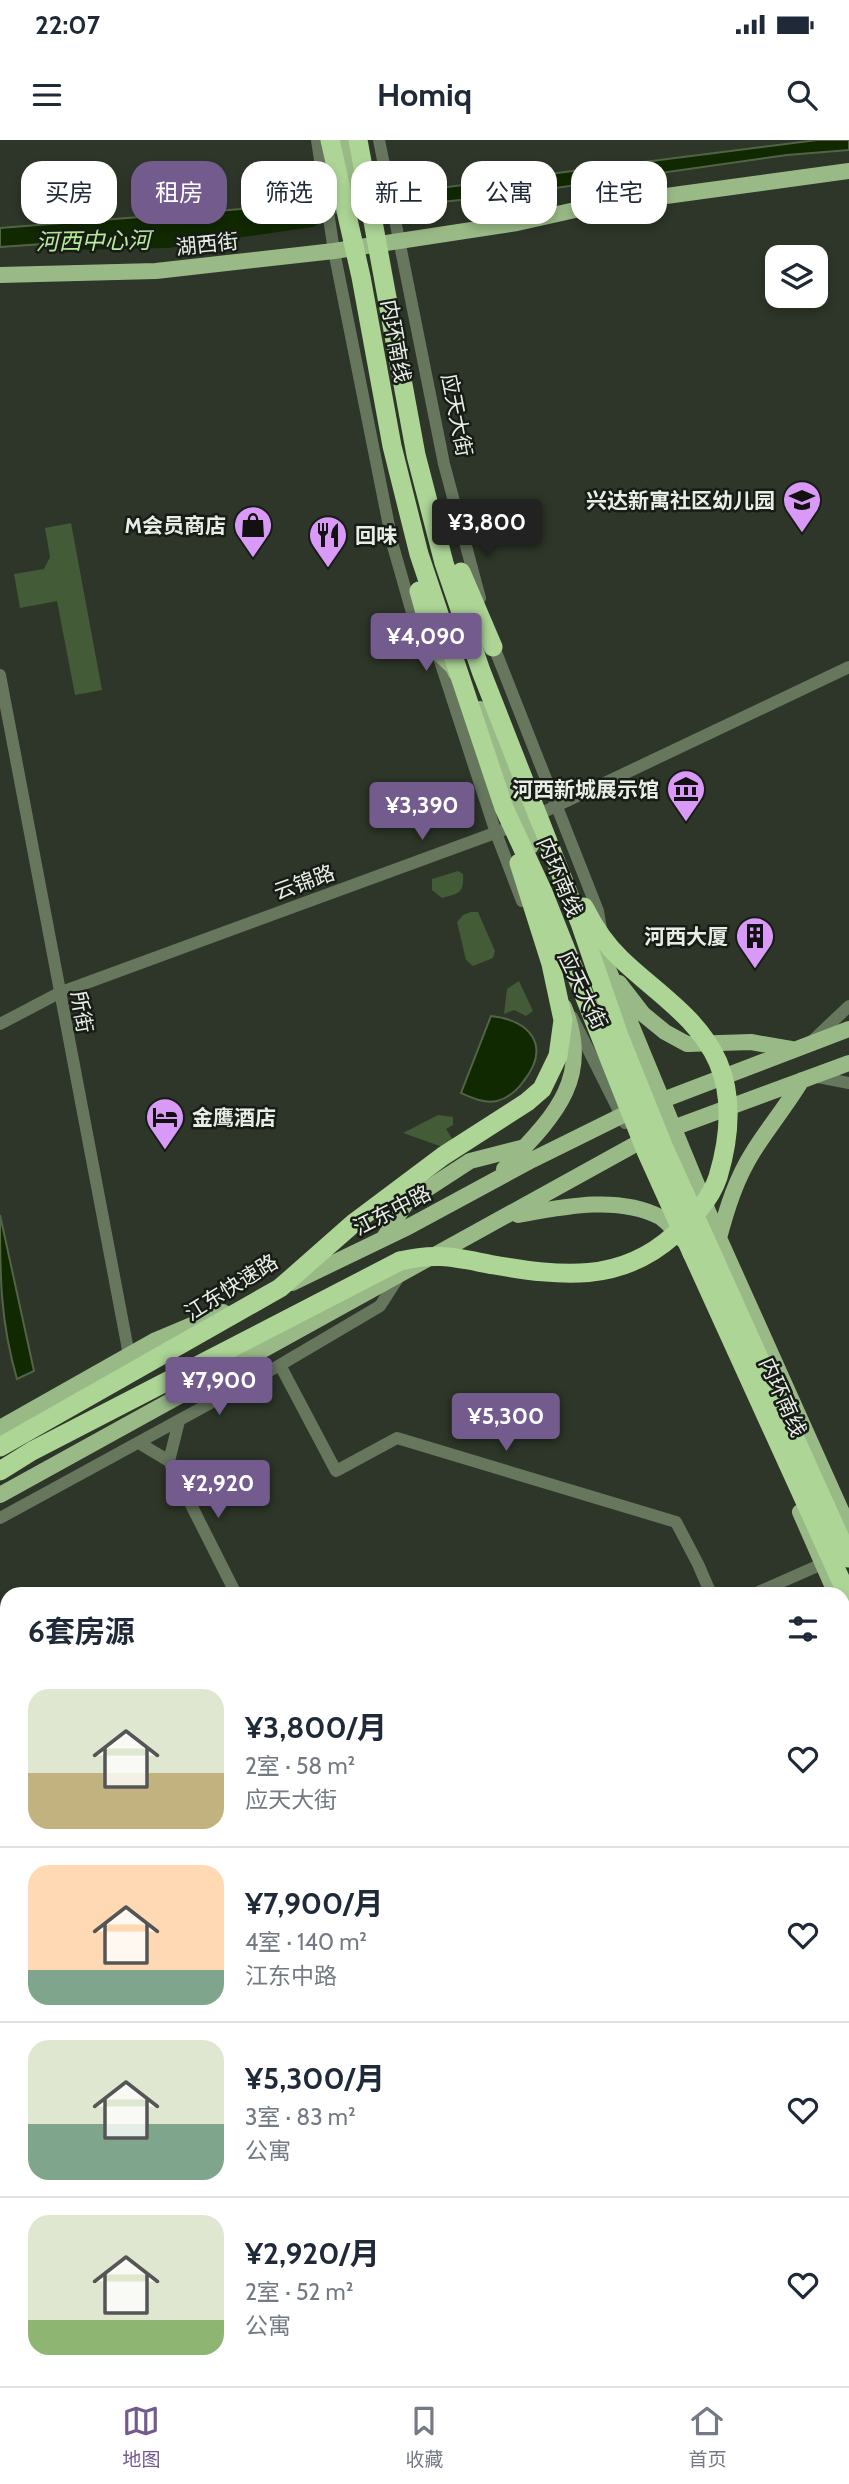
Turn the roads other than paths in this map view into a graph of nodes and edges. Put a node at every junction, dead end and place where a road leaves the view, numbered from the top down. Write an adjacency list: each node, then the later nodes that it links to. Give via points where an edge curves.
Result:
1 (317, 140): 16 (street, 应天大街)
2 (330, 140): 7 (highway, 内环南线, bridge)
3 (342, 140): 15 (main road, 应天大街)
4 (349, 140): 15 (main road, 应天大街)
5 (358, 140): 8 (highway, 内环南线, bridge)
6 (379, 140): 14 (street, 应天大街)
7 (334, 161)
8 (362, 161)
9 (849, 171): 14 (main road, 湖西街, via 593,206 517,223)
10 (337, 176): 24 (highway, 内环南线, bridge, via 419,554)
11 (337, 188): 20 (highway, bridge, via 360,342 399,522 429,627)
12 (373, 224): 25 (highway, 内环南线, bridge, via 416,455 444,563)
13 (381, 224): 18 (highway, bridge, via 437,492 461,572)
14 (400, 240): 15 (main road, 湖西街); 18 (street, 应天大街, via 444,464)
15 (365, 245): 16 (main road, 湖西街); 20 (main road, 应天大街, via 402,459); 25 (main road, 应天大街, via 407,458 435,563)
16 (334, 251): 17 (main road, 湖西街, via 156,271); 19 (street, 应天大街, via 393,546 419,637)
17 (0, 275)
18 (493, 647): 23 (street, 应天大街)
19 (437, 652): 25 (main road, via 453,667); 26 (street, 应天大街)
20 (461, 655): 25 (main road, 应天大街)
21 (849, 667): 23 (street, 云锦路)
22 (0, 675): 29 (street, 所街)
23 (558, 806): 25 (street, 云锦路); 28 (street, 应天大街, via 598,911)
24 (504, 808): 57 (highway, 江东快速路, bridge, via 563,1020 558,1056 542,1088 355,1222 280,1288); 69 (highway, 内环南线, bridge, via 543,892 646,1151)
25 (531, 823): 26 (street, 云锦路); 28 (main road, 应天大街, via 569,920); 39 (main road, 应天大街); 51 (highway, bridge, via 618,957 685,1015 718,1063 728,1125 716,1183 702,1208 659,1249 621,1268 568,1274 422,1256); 63 (highway, 内环南线, bridge, via 580,923 664,1148)
26 (495, 833): 27 (street, 应天大街); 29 (street, 云锦路)
27 (549, 969): 40 (street, 应天大街); 44 (main road, via 573,1028 575,1062 569,1089)
28 (609, 971): 34 (main road, via 643,1014 687,1044 751,1042); 38 (main road, 应天大街)
29 (60, 993): 31 (street, 云锦路); 52 (street, 所街)
30 (849, 1006): 33 (street, 江东中路)
31 (0, 1024)
32 (849, 1029): 33 (main road, 江东中路)
33 (810, 1043): 34 (main road, 江东中路)
34 (794, 1049): 38 (main road, 江东中路)
35 (849, 1063): 36 (main road)
36 (807, 1078): 37 (street); 41 (main road); 48 (main road, via 752,1153 729,1202)
37 (849, 1083)
38 (660, 1100): 39 (main road, 江东中路); 41 (main road, 应天大街)
39 (638, 1109): 40 (main road, 江东中路); 42 (main road, 应天大街)
40 (621, 1116): 43 (street, 应天大街); 46 (main road, 江东中路)
41 (673, 1128): 42 (main road); 48 (main road, 应天大街)
42 (650, 1138): 43 (main road); 45 (main road, 应天大街)
43 (634, 1145): 45 (street); 47 (main road)
44 (525, 1147): 46 (main road); 49 (main road, via 470,1161 407,1202)
45 (654, 1159): 50 (main road, 应天大街)
46 (493, 1181): 49 (main road, 江东中路)
47 (502, 1218): 50 (main road, via 610,1205 638,1209 662,1218); 51 (main road)
48 (719, 1238): 62 (main road, 应天大街)
49 (383, 1239): 52 (main road, 江东中路)
50 (686, 1245): 64 (main road, 应天大街)
51 (400, 1268): 53 (street, via 380,1306); 59 (highway); 60 (main road)
52 (129, 1356): 55 (main road, 江东中路)
53 (280, 1365): 54 (street); 66 (street, via 336,1471 397,1438 676,1522)
54 (179, 1420): 56 (street); 58 (street)
55 (0, 1428)
56 (139, 1443): 58 (street); 61 (street)
57 (0, 1447)
58 (169, 1461): 65 (street)
59 (0, 1471)
60 (0, 1494)
61 (0, 1518)
62 (849, 1528)
63 (849, 1558)
64 (822, 1564): 67 (street); 68 (main road, 应天大街)
65 (232, 1587)
66 (708, 1587)
67 (770, 1587)
68 (833, 1587)
69 (844, 1587)

